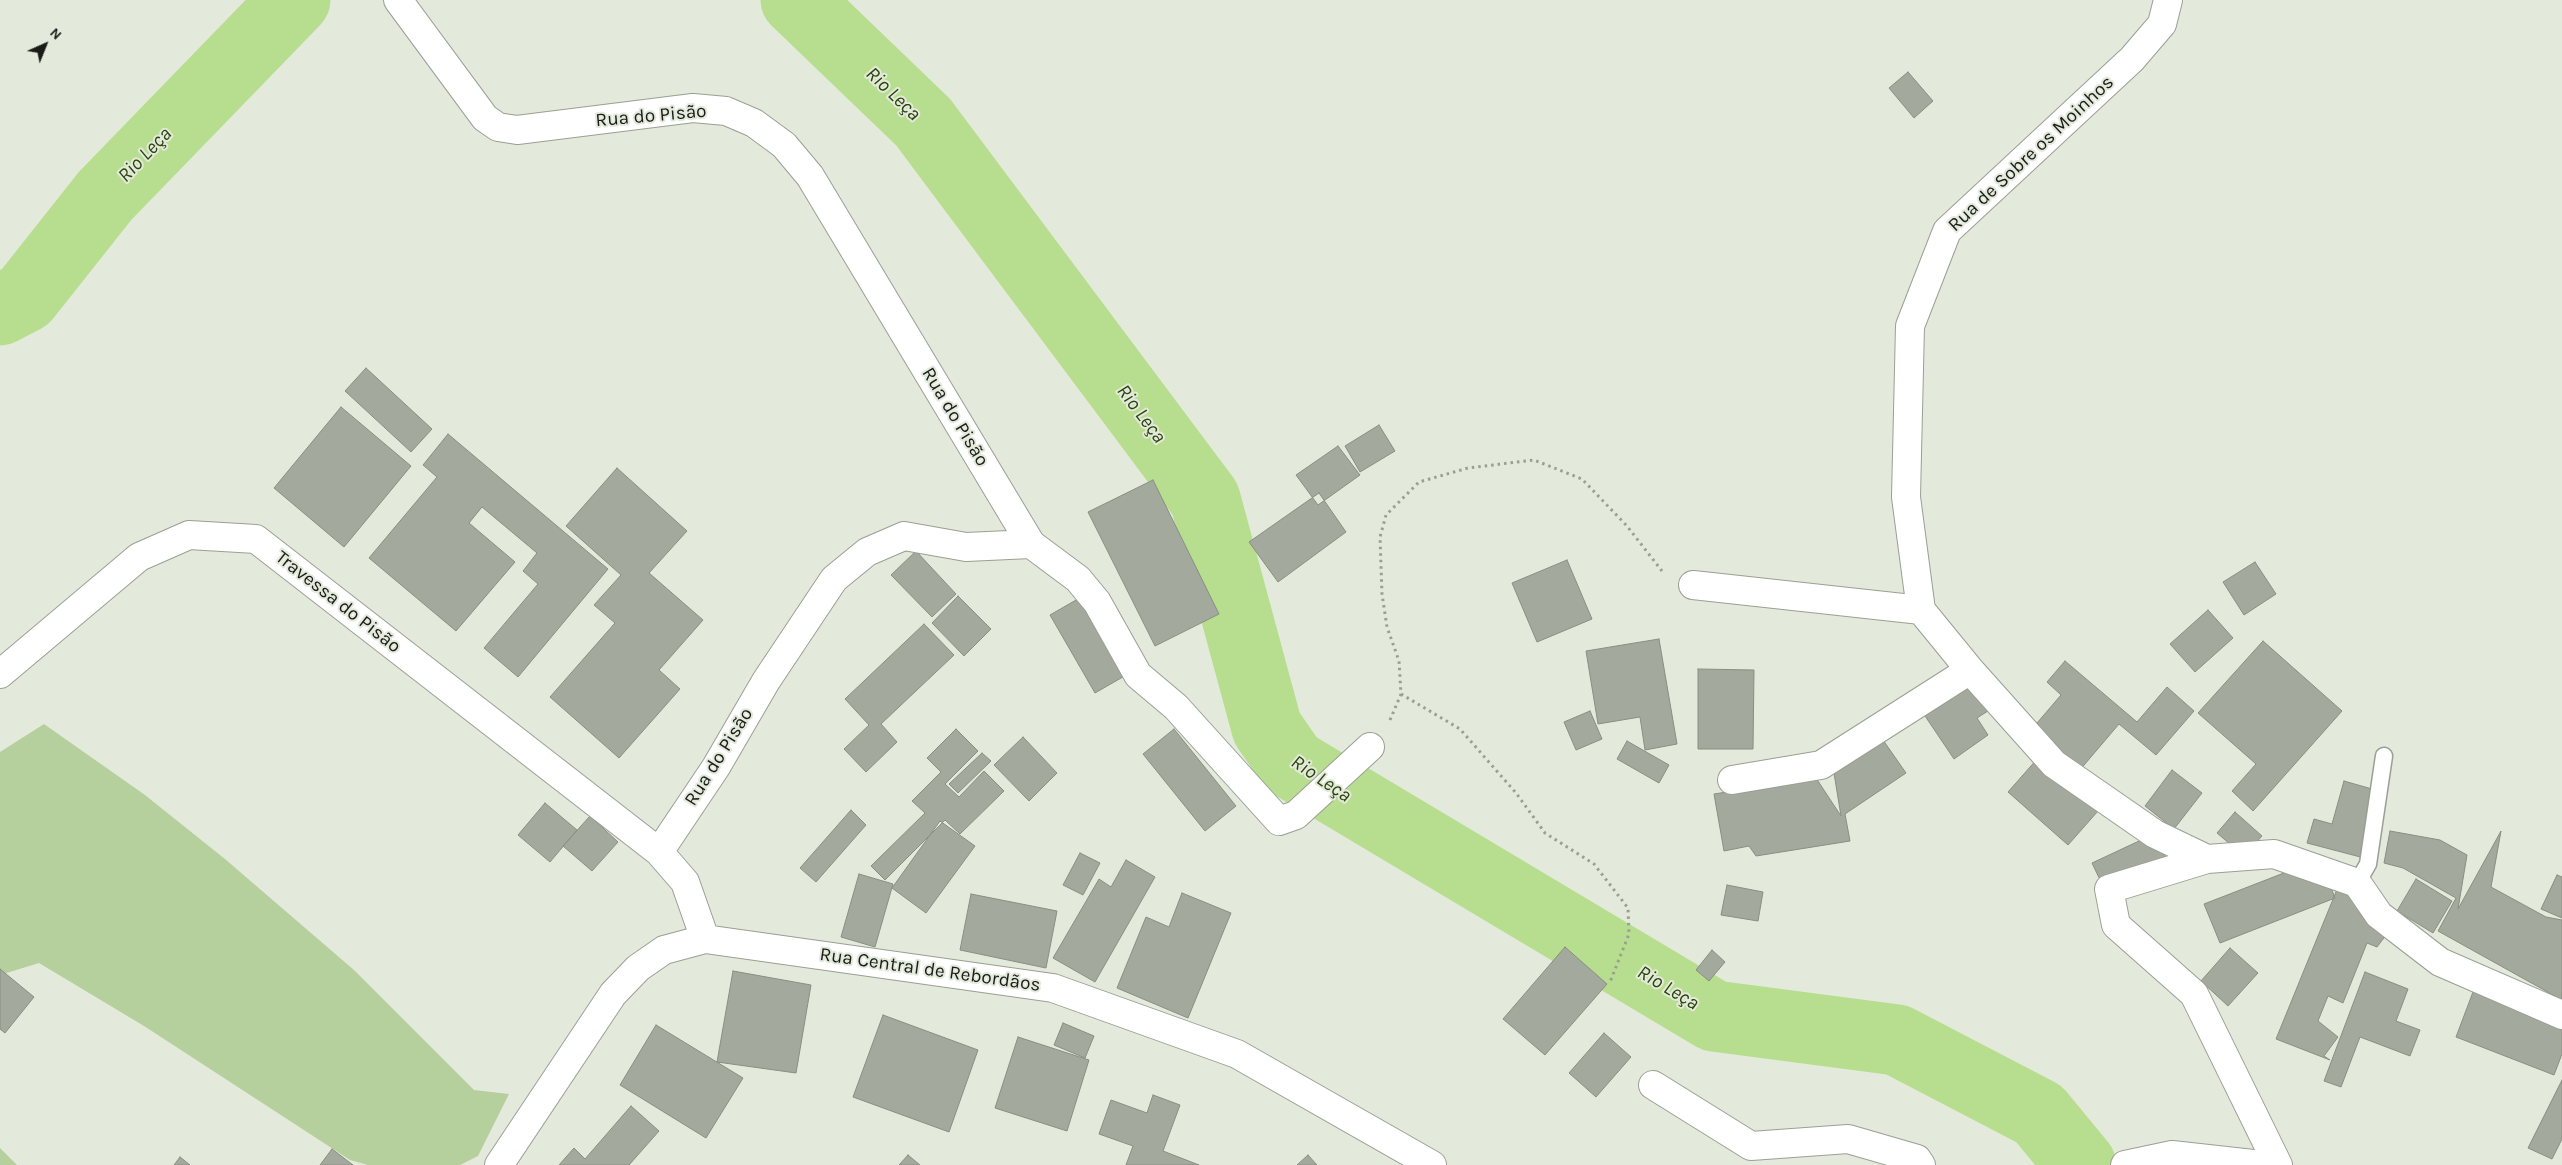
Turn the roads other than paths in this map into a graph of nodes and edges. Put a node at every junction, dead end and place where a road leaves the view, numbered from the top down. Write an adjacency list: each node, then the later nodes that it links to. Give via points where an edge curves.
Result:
1 (398, 0): 3 (street, Rua do Pisão, via 485,118 498,127 517,130 693,108 726,110 754,123 784,146 810,176)
2 (2168, 0): 5 (street, Rua de Sobre os Moinhos, via 2162,24 2132,59 1947,231 1910,326 1906,497)
3 (1031, 544): 8 (street, via 1078,579 1097,602 1138,675 1176,707 1279,821 1296,815); 11 (street, Rua do Pisão, via 966,548 904,536 868,552 841,574 813,609 766,680 716,767)
4 (1693, 585): 5 (street)
5 (1921, 610): 6 (street)
6 (1970, 670): 10 (street, via 1822,765); 12 (street, via 2054,764 2155,834)
7 (0, 674): 11 (street, Travessa do Pisão, via 139,557 188,535 256,539)
8 (1370, 747)
9 (2384, 756): 13 (lane, via 2368,864)
10 (1732, 780)
11 (659, 852): 14 (street, via 685,882)
12 (2207, 859): 13 (street, via 2274,854); 22 (street, via 2109,889 2116,925 2194,994)
13 (2357, 882): 15 (street, via 2379,915 2440,962)
14 (705, 939): 17 (street, Rua Central de Rebordãos, via 664,950 638,968 613,994); 18 (street, Rua Central de Rebordãos, via 1053,988 1237,1054)
15 (2562, 1015)
16 (1653, 1085): 19 (street, via 1751,1146 1848,1139 1917,1160)
17 (499, 1165)
18 (1432, 1165)
19 (1921, 1165)
20 (2125, 1165): 21 (street, via 2172,1155)
21 (2262, 1165)
22 (2278, 1165)

